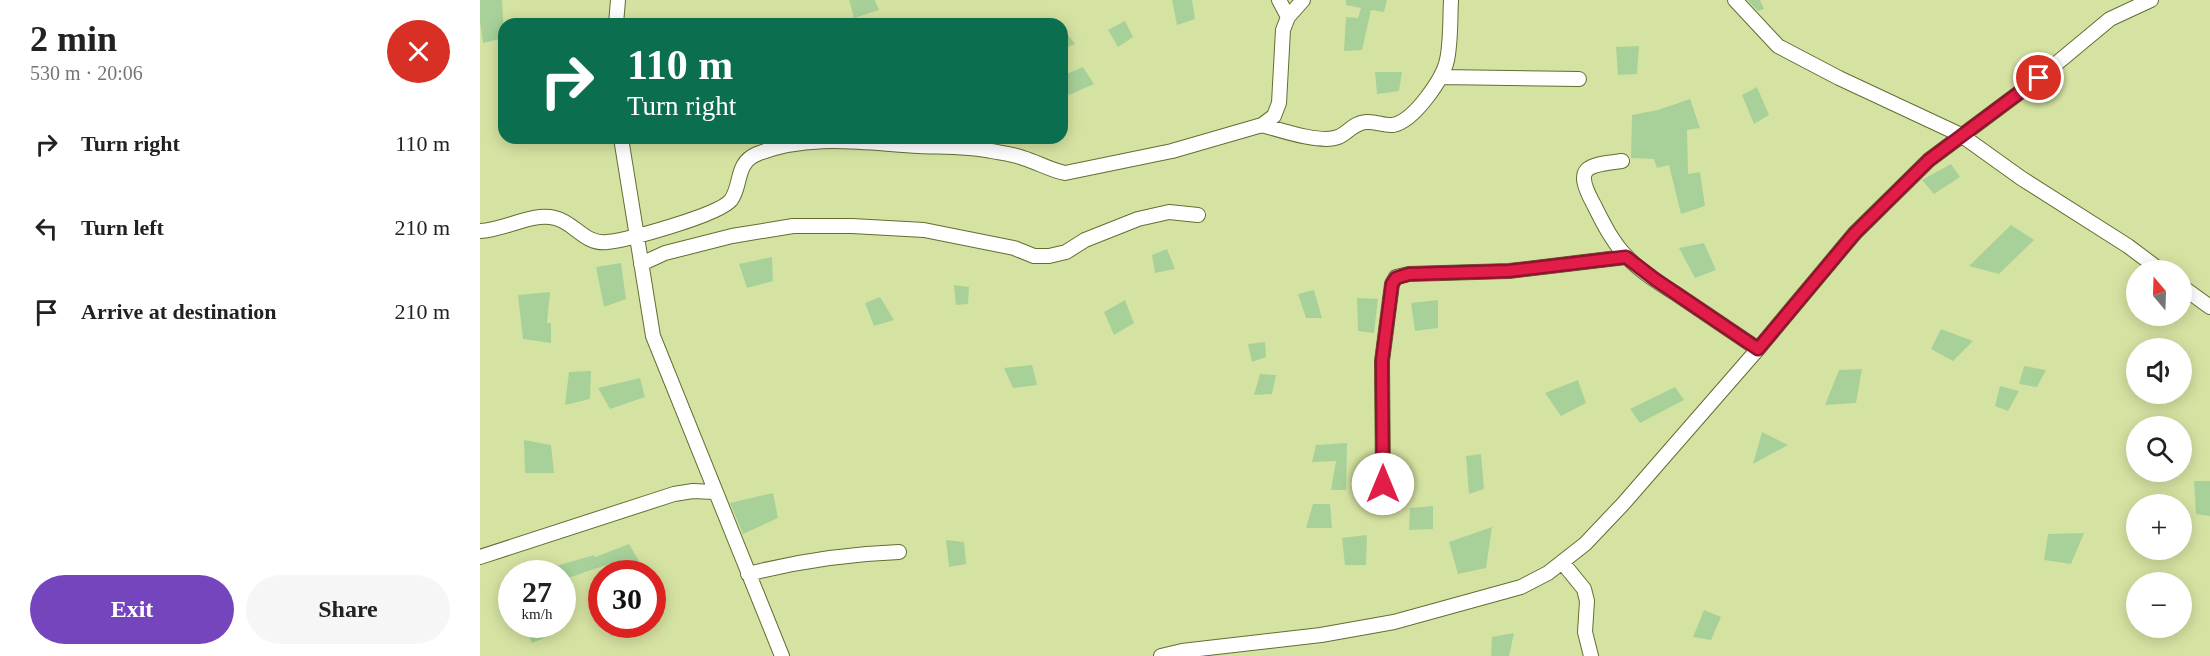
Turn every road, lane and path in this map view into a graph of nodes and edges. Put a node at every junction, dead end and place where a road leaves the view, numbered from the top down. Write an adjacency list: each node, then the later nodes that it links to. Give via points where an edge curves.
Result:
1 (618, 0): 7 (street)
2 (1279, 0): 8 (street)
3 (1303, 0): 8 (street)
4 (1451, 0): 9 (street, via 1447,60)
5 (1735, 0): 12 (street, via 1778,46)
6 (2151, 0): 12 (street, via 2110,19)
7 (616, 18)
8 (1288, 18): 11 (street, via 1283,30 1279,103 1274,116)
9 (1440, 77): 10 (street); 11 (street, via 1413,114 1392,125 1364,122 1338,137 1323,140)
10 (1579, 79)
11 (1262, 125): 15 (street, via 1172,151 1065,173 988,150)
12 (1961, 135): 21 (street); 25 (street, via 1929,160 1855,233)
13 (622, 144): 19 (street)
14 (797, 144): 19 (street, via 755,155 745,163 731,199 721,208)
15 (887, 144)
16 (1622, 161): 20 (street, via 1597,164 1583,178 1606,228)
17 (1198, 215): 22 (street, via 1168,212 1138,219 1049,256 1034,256 1014,248 924,230 793,226 676,250)
18 (480, 231): 19 (street, via 495,231 541,216 557,218 590,240 605,243)
19 (636, 236): 22 (street)
20 (1626, 257): 25 (street); 26 (street, via 1509,271 1409,274 1396,278 1382,361)
21 (2147, 260)
22 (641, 264): 27 (street, via 653,336)
23 (2192, 294): 24 (street)
24 (2210, 307)
25 (1758, 349): 30 (street, via 1623,504)
26 (1383, 484)
27 (714, 492): 29 (street, via 674,494); 31 (street)
28 (898, 552): 31 (street, via 849,554)
29 (480, 557)
30 (1562, 562): 33 (street, via 1521,587 1394,622); 34 (street, via 1584,589 1585,632)
31 (748, 574): 32 (street)
32 (782, 656)
33 (1161, 656)
34 (1591, 656)

